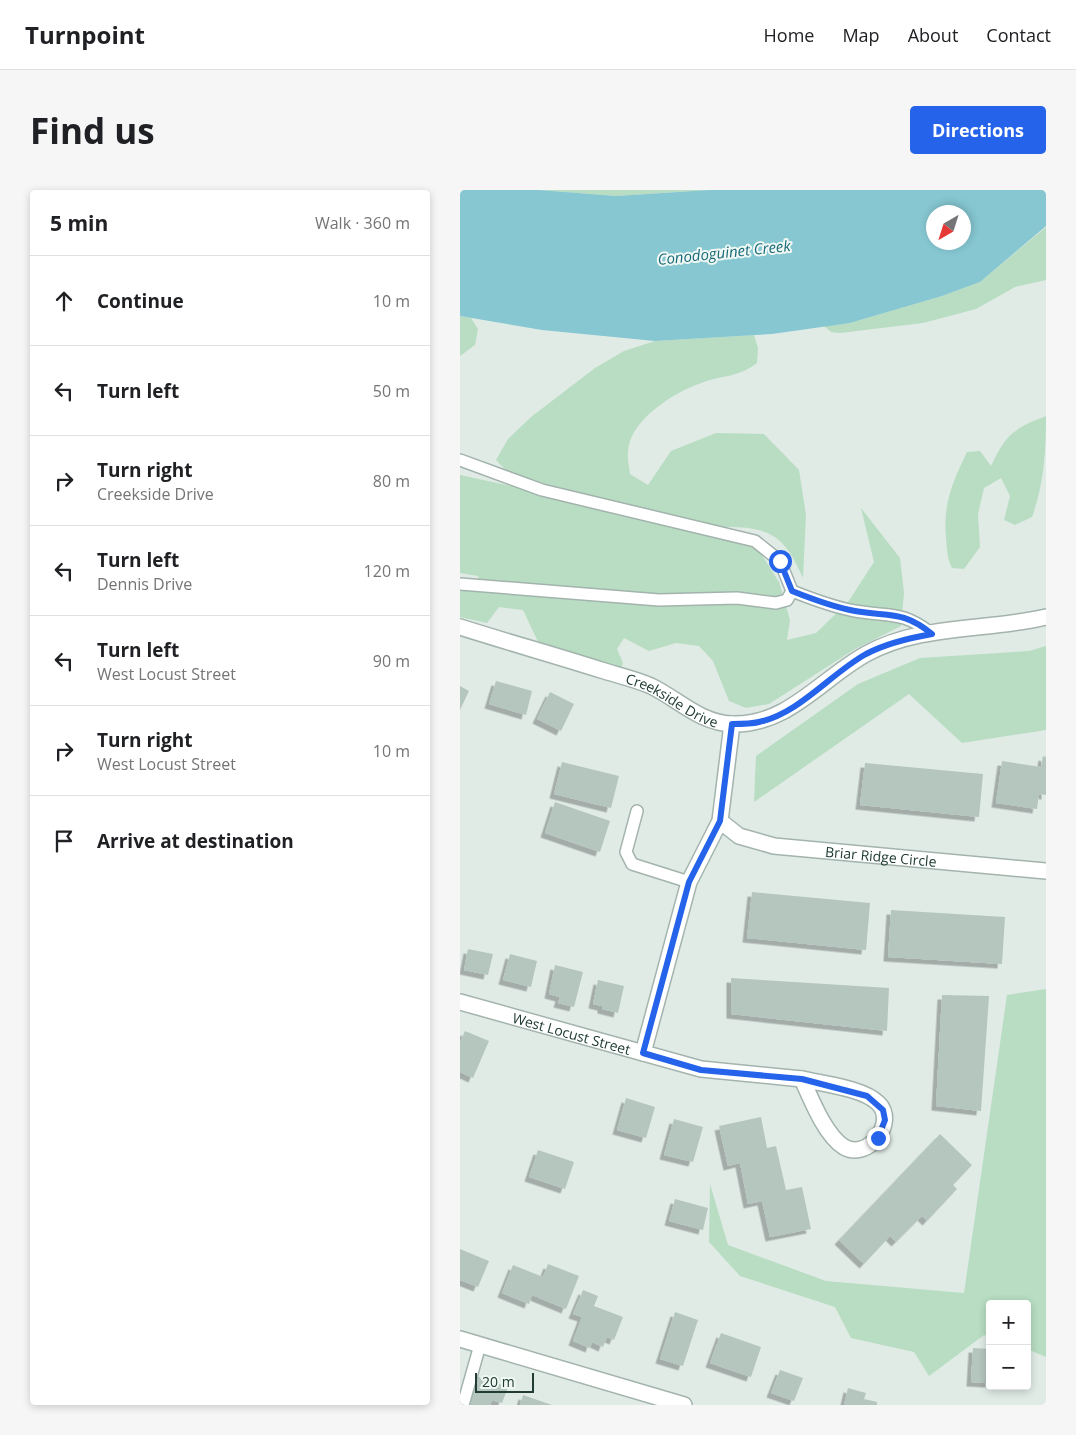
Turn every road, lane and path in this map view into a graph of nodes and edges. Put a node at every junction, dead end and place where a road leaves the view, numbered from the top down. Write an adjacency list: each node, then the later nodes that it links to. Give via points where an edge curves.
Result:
1 (460, 460): 3 (lane, via 542,490 755,541 780,561)
2 (460, 584): 3 (lane, via 659,600 737,598 776,603 787,600)
3 (792, 591): 6 (lane, via 855,611 903,616 916,621)
4 (1046, 617): 6 (street, Creekside Drive)
5 (460, 627): 7 (street, Creekside Drive, via 651,686 701,717)
6 (932, 634): 7 (street, Creekside Drive, via 884,645 772,718 758,723)
7 (732, 724): 9 (street)
8 (637, 811): 11 (lane, via 626,852 632,864)
9 (720, 821): 10 (street, Briar Ridge Circle, via 739,836 774,846); 11 (street)
10 (1046, 871)
11 (689, 882): 13 (street)
12 (460, 1002): 13 (street, West Locust Street)
13 (643, 1053): 14 (street, West Locust Street, via 721,1073)
14 (802, 1079): 14 (street, West Locust Street, via 867,1096 878,1103 885,1120 878,1138 864,1149 854,1151 843,1146 816,1111)
15 (460, 1339): 16 (street)
16 (480, 1345): 17 (lane); 18 (street)
17 (463, 1405)
18 (684, 1405)

